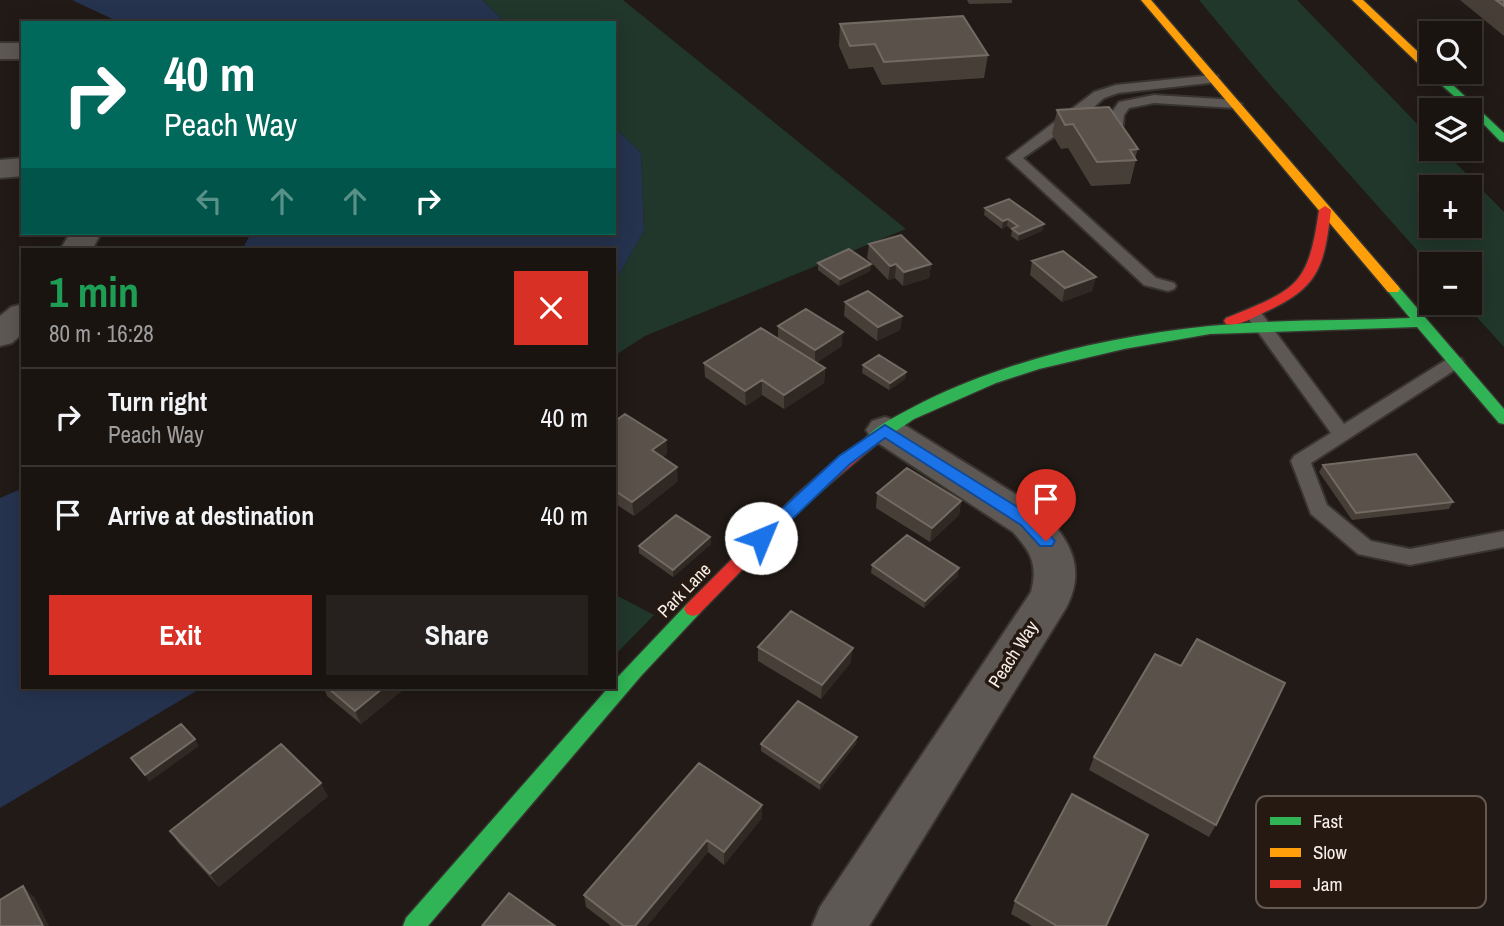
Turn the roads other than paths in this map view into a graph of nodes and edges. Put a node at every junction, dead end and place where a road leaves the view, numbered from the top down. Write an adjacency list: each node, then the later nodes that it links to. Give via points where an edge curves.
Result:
1 (1146, 0): 5 (main road)
2 (1169, 0): 5 (main road)
3 (1357, 0): 4 (main road)
4 (1419, 59)
5 (1213, 79): 7 (main road); 13 (lane, via 1128,87 1099,95 1014,158 1150,282)
6 (1446, 84): 9 (main road)
7 (1235, 104): 8 (lane, via 1142,99 1124,105); 12 (main road)
8 (1118, 122)
9 (1504, 139)
10 (21, 167): 11 (street)
11 (0, 169)
12 (1325, 210): 14 (main road, via 1318,260 1307,282); 16 (main road)
13 (1168, 286)
14 (1250, 313): 17 (lane); 18 (main road)
15 (21, 316): 19 (street)
16 (1422, 322): 17 (main road); 20 (main road)
17 (1263, 327): 18 (main road); 23 (lane)
18 (1210, 330): 22 (main road, Park Lane, via 1132,341 1015,371 959,390)
19 (0, 335)
20 (1455, 362): 21 (main road); 23 (lane)
21 (1504, 419)
22 (885, 430): 25 (main road, Park Lane, via 779,519 634,671); 26 (street, Peach Way, via 1027,521 1050,549 1055,580 1051,596)
23 (1342, 435): 24 (lane, via 1301,461 1318,509 1365,548 1410,557)
24 (1504, 539)
25 (414, 926)
26 (839, 926)

